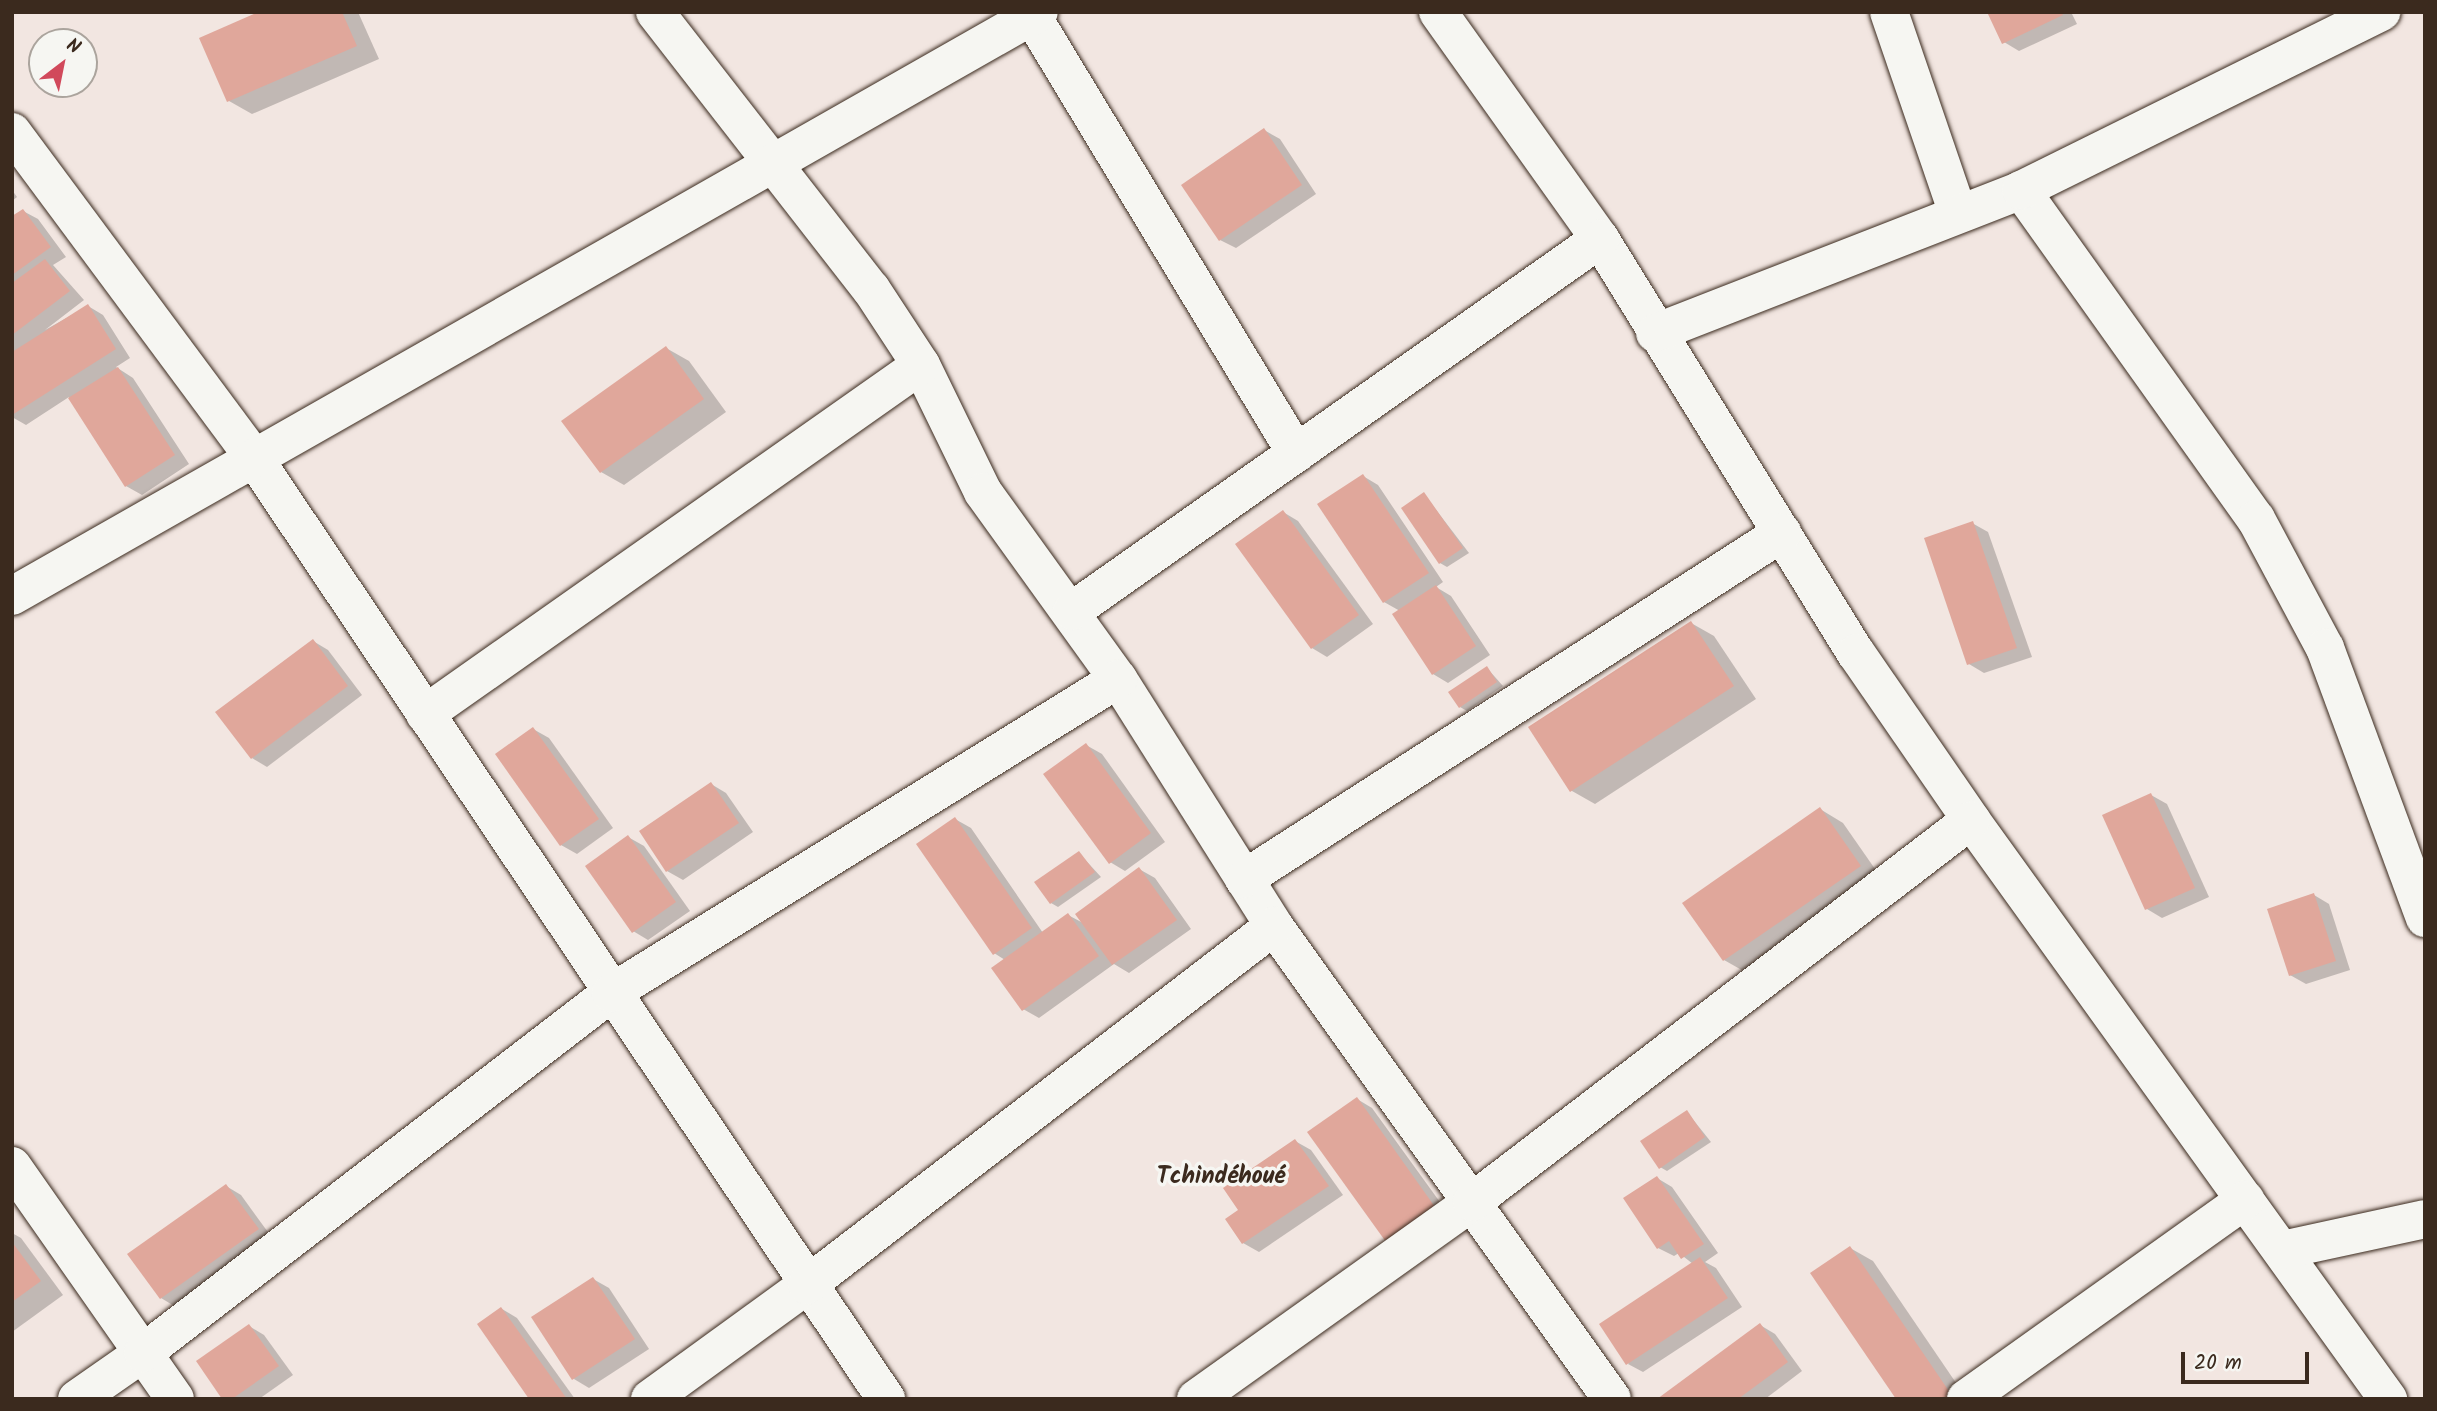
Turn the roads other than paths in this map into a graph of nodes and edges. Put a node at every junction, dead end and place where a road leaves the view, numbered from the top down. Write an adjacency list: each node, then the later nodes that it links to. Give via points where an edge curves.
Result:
1 (655, 12): 7 (street)
2 (1438, 12): 10 (street)
3 (1889, 12): 9 (street)
4 (2381, 12): 8 (street)
5 (1035, 14): 7 (street); 13 (street)
6 (12, 132): 14 (street)
7 (775, 162): 12 (street, via 871,289); 14 (street)
8 (2021, 190): 9 (street); 22 (street, via 2256,519 2325,648)
9 (1958, 214): 11 (street)
10 (1600, 239): 11 (street); 13 (street)
11 (1655, 333): 15 (street)
12 (921, 365): 17 (street, via 983,492); 19 (street)
13 (1296, 453): 17 (street)
14 (254, 458): 16 (street); 19 (street)
15 (1782, 533): 20 (street, via 1856,653); 21 (street)
16 (12, 596)
17 (1072, 611): 18 (street)
18 (1118, 679): 21 (street); 24 (street)
19 (425, 714): 24 (street)
20 (1971, 820): 26 (street); 27 (street)
21 (1244, 879): 23 (street)
22 (2425, 918)
23 (1274, 926): 27 (street); 30 (street)
24 (611, 993): 30 (street); 31 (street)
25 (12, 1166): 31 (street)
26 (2245, 1200): 29 (street); 38 (street)
27 (1472, 1202): 36 (street); 37 (street)
28 (2425, 1219): 29 (street)
29 (2282, 1250): 39 (street)
30 (807, 1285): 34 (street); 35 (street)
31 (143, 1353): 32 (street); 33 (street)
32 (77, 1399)
33 (175, 1399)
34 (650, 1399)
35 (886, 1399)
36 (1196, 1399)
37 (1612, 1399)
38 (1966, 1399)
39 (2388, 1399)

